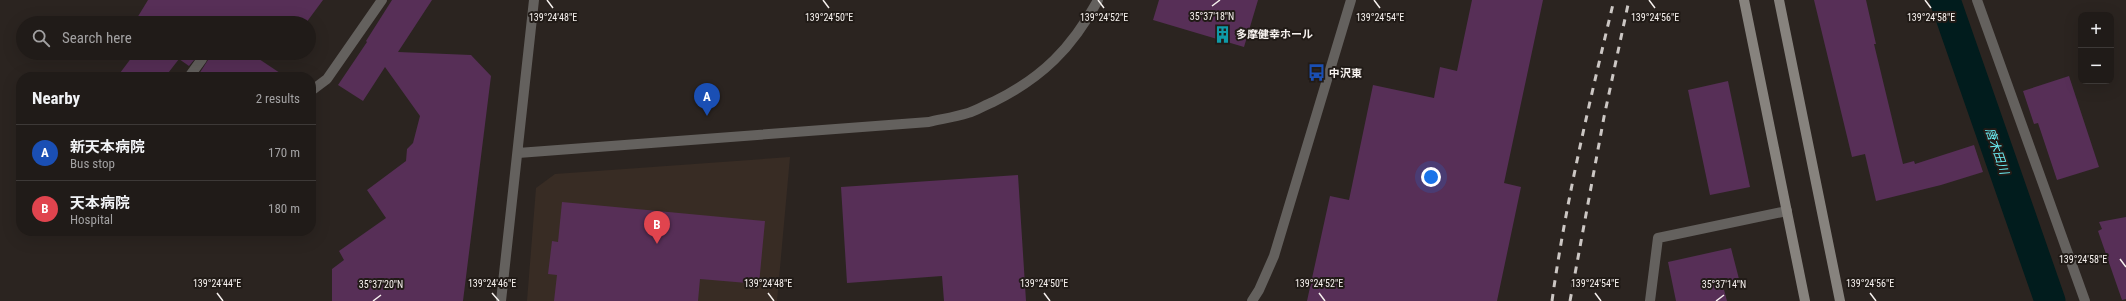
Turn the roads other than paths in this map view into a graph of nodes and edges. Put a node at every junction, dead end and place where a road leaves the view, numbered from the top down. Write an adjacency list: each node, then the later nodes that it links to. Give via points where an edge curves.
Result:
1 (382, 0): 10 (street, via 327,79)
2 (534, 0): 11 (street)
3 (1098, 0): 11 (street, via 1087,20 1046,70 1025,86 969,113 929,122)
4 (1351, 0): 14 (street, via 1274,256)
5 (1744, 0): 12 (main road)
6 (1779, 0): 17 (main road)
7 (1977, 0): 18 (street)
8 (202, 60): 9 (street)
9 (193, 72)
10 (316, 87)
11 (518, 153): 13 (street)
12 (1787, 211): 15 (street, via 1658,238); 16 (main road)
13 (501, 301)
14 (1252, 301)
15 (1650, 301)
16 (1805, 301)
17 (1840, 301)
18 (2085, 301)

